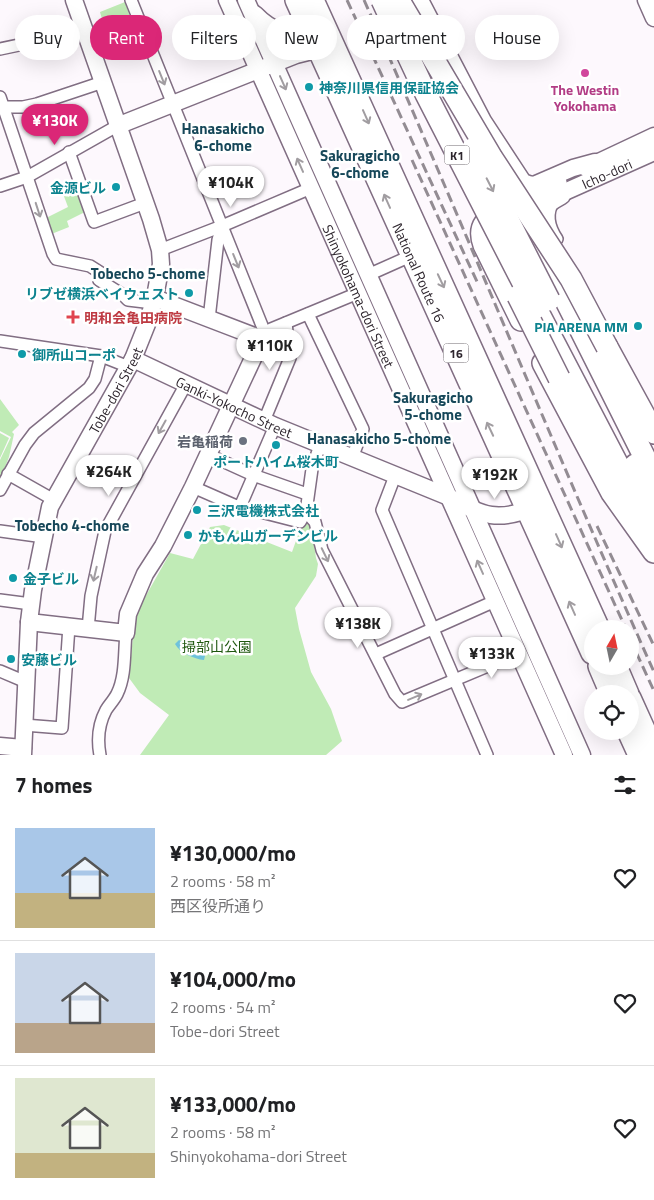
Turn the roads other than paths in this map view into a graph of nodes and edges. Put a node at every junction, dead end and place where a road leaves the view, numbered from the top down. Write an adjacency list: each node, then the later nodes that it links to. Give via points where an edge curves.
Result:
1 (74, 0): 14 (street, Tobe-dori Street)
2 (131, 0): 25 (street, one-way to 25)
3 (227, 0): 9 (street, Shinyokohama-dori Street)
4 (296, 0): 10 (highway, National Route 16 / 16)
5 (313, 0): 11 (highway, National Route 16 / 16)
6 (646, 0): 12 (street)
7 (401, 1): 23 (highway, K1, bridge); 30 (street, via 465,89 519,178 526,184); 42 (highway, K1, one-way to 42, bridge); 54 (highway, bridge, via 492,158 572,279)
8 (247, 4): 13 (street); 15 (street, Shinyokohama-dori Street)
9 (234, 15)
10 (304, 15)
11 (315, 15)
12 (654, 18)
13 (266, 25)
14 (85, 31): 16 (street); 22 (street, Tobe-dori Street)
15 (266, 46)
16 (0, 49)
17 (253, 60): 21 (street, Shinyokohama-dori Street)
18 (268, 60): 21 (street)
19 (272, 60): 39 (street, Shinyokohama-dori Street, one-way to 39)
20 (326, 60): 38 (highway, National Route 16 / 16)
21 (258, 70): 25 (street); 33 (street, Shinyokohama-dori Street, one-way to 21)
22 (103, 82): 24 (street, via 37,104 23,107); 26 (street, Tobe-dori Street)
23 (426, 94): 42 (highway, K1, bridge); 73 (highway, bridge, via 482,225 559,378 618,489)
24 (1, 104): 31 (street)
25 (172, 104): 26 (street); 36 (street)
26 (118, 126): 28 (street); 35 (street, Tobe-dori Street)
27 (654, 136): 30 (street, Icho-dori)
28 (69, 152): 31 (street); 35 (street, via 94,222)
29 (654, 152): 34 (street, Icho-dori)
30 (595, 162): 34 (street)
31 (28, 177): 32 (street); 41 (street, one-way to 41, via 56,259 90,266 101,273 100,280 128,300)
32 (0, 186)
33 (311, 188): 36 (street); 40 (street, Shinyokohama-dori Street)
34 (558, 189): 52 (street, via 548,219 550,228 579,274); 61 (highway, via 540,206 532,228 534,237); 75 (highway, via 516,202 487,220 481,239 612,493)
35 (145, 204): 37 (street, Tobe-dori Street)
36 (222, 226): 37 (street); 44 (street); 46 (street, one-way to 46)
37 (160, 250): 41 (street, Tobe-dori Street, via 160,276)
38 (419, 252): 39 (street); 69 (highway, National Route 16 / 16)
39 (368, 275): 70 (street, Shinyokohama-dori Street)
40 (358, 293): 43 (street); 65 (street, Shinyokohama-dori Street)
41 (154, 301): 44 (street); 49 (street, Tobe-dori Street)
42 (542, 304): 66 (highway, K1); 73 (highway, K1, via 618,465)
43 (308, 314): 45 (street); 57 (street, via 363,429)
44 (209, 319): 46 (street)
45 (286, 323): 46 (street); 53 (street, via 290,358)
46 (264, 336): 51 (street)
47 (0, 341): 48 (street)
48 (101, 356): 49 (street); 58 (street, via 89,388 34,433)
49 (131, 363): 50 (street, Ganki-Yokocho Street); 67 (street, Tobe-dori Street)
50 (186, 384): 51 (street, Ganki-Yokocho Street); 82 (street, one-way to 82, via 105,531 90,596)
51 (232, 406): 53 (street, Ganki-Yokocho Street); 56 (street)
52 (654, 415)
53 (270, 424): 55 (street, Ganki-Yokocho Street); 59 (street)
54 (654, 433)
55 (320, 445): 57 (street, Ganki-Yokocho Street); 64 (street)
56 (208, 455): 59 (street); 62 (street)
57 (352, 458): 60 (street, Ganki-Yokocho Street)
58 (8, 474): 63 (street); 67 (street)
59 (253, 474): 64 (street); 68 (street)
60 (395, 476): 65 (street, Ganki-Yokocho Street); 83 (street, via 382,510)
61 (654, 476)
62 (193, 487): 68 (street); 84 (street, via 145,574 128,614)
63 (0, 490)
64 (307, 494): 71 (street)
65 (449, 497): 70 (street, Ganki-Yokocho Street); 77 (street, Shinyokohama-dori Street, one-way to 65)
66 (654, 498)
67 (54, 500): 74 (street, Tobe-dori Street)
68 (240, 507): 71 (street, via 300,522)
69 (535, 507): 70 (street, Ganki-Yokocho Street, via 516,514 496,516); 79 (highway, National Route 16 / 16, one-way to 79); 85 (highway, National Route 16 / 16, one-way to 69)
70 (474, 511): 102 (street, Shinyokohama-dori Street)
71 (306, 512): 87 (street, one-way to 87, via 315,522 322,550)
72 (0, 531): 74 (street)
73 (654, 531)
74 (44, 537): 78 (street, Tobe-dori Street)
75 (654, 552)
76 (0, 600): 78 (street)
77 (496, 601): 83 (street); 86 (street, Shinyokohama-dori Street)
78 (31, 604): 80 (street, Tobe-dori Street)
79 (594, 620)
80 (30, 622): 81 (street); 91 (street, Tobe-dori Street)
81 (69, 626): 82 (street); 93 (street, via 62,728)
82 (88, 628): 84 (street)
83 (432, 629): 87 (street); 90 (street)
84 (126, 633): 98 (street, via 117,694 100,726 97,741)
85 (584, 633)
86 (518, 653): 89 (street, Shinyokohama-dori Street); 90 (street)
87 (376, 654): 90 (street, one-way to 90, via 402,702)
88 (0, 672): 91 (street)
89 (529, 676): 100 (street, via 528,688); 101 (street, Shinyokohama-dori Street)
90 (455, 680): 99 (street)
91 (26, 682): 93 (street, Tobe-dori Street)
92 (639, 718): 97 (highway)
93 (24, 725): 96 (street, Tobe-dori Street)
94 (632, 740): 103 (highway)
95 (0, 746): 96 (street)
96 (23, 751)
97 (654, 751)
98 (100, 755)
99 (487, 755)
100 (557, 755)
101 (564, 755)
102 (582, 755)
103 (638, 755)

